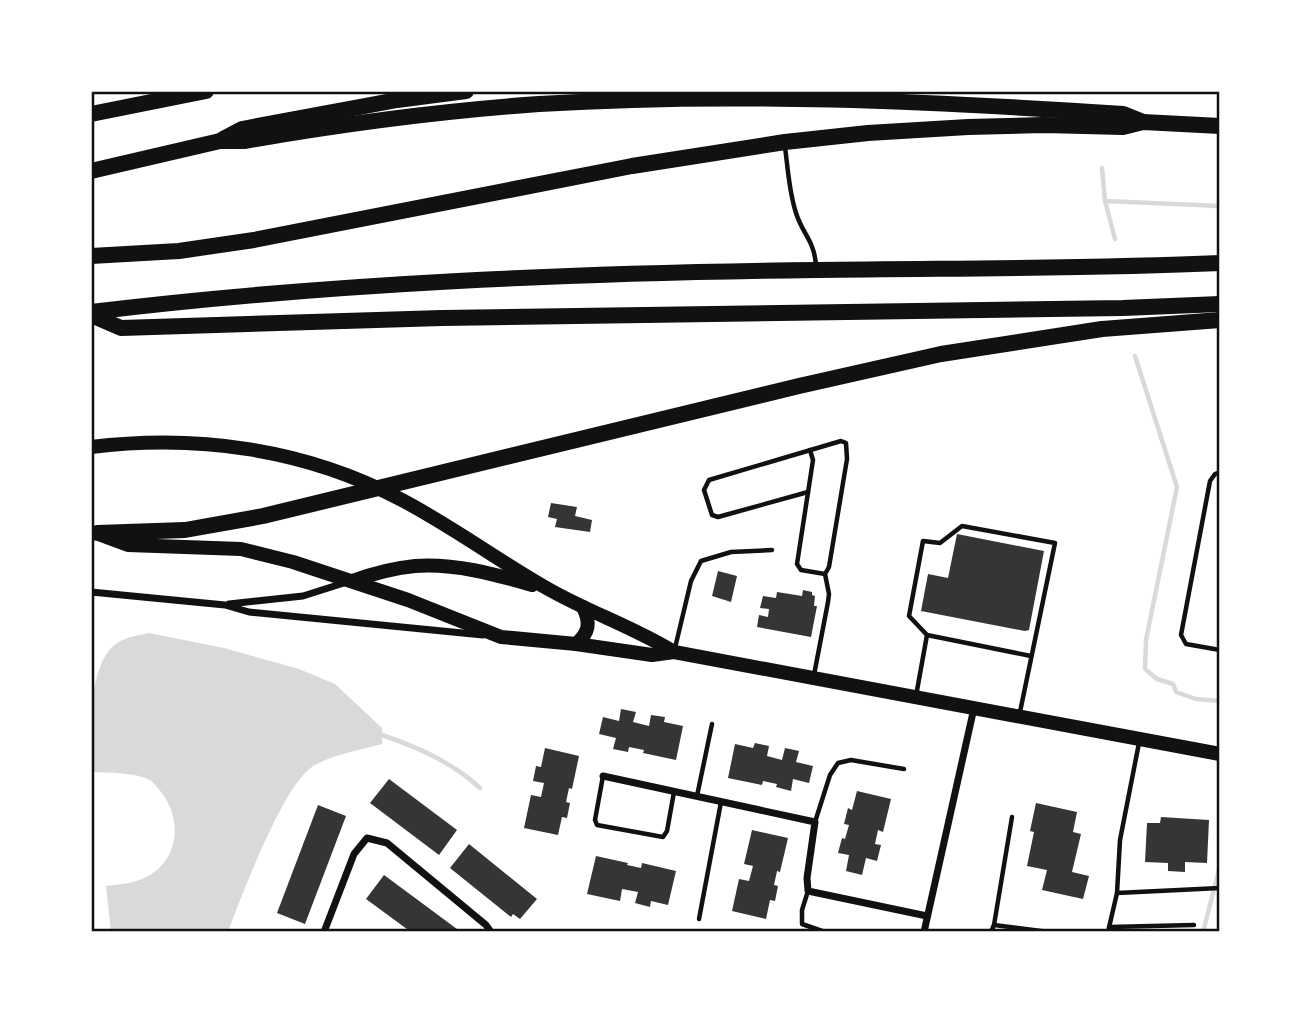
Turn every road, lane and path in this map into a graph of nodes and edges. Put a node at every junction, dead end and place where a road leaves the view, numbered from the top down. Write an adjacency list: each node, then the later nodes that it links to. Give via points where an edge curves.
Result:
1 (206, 91): 3 (highway)
2 (466, 91): 6 (highway, via 242,129)
3 (91, 114)
4 (1143, 122): 5 (highway); 6 (highway, via 1123,114 989,106 640,100 436,113); 7 (highway, via 1123,127 968,127)
5 (1220, 126)
6 (220, 141): 8 (highway)
7 (785, 142): 9 (highway, via 632,166 254,240 179,251); 11 (lane, via 791,194 796,214 813,243)
8 (91, 171)
9 (91, 256)
10 (1220, 263): 11 (highway)
11 (816, 270): 13 (highway, via 437,282 246,296)
12 (1220, 304): 13 (highway, via 121,328)
13 (91, 314)
14 (1220, 320): 19 (highway, via 1102,329 942,354 263,516 185,530)
15 (91, 447): 23 (highway, via 160,442 232,446 334,471 401,500)
16 (810, 450): 18 (lane); 18 (lane, via 709,480 704,490 716,517); 21 (lane, via 841,441 847,446 830,567)
17 (1220, 472): 30 (lane, via 1210,481 1181,637 1189,645)
18 (808, 492): 21 (lane, via 797,564 802,570)
19 (94, 533): 22 (highway, via 128,545 241,550)
20 (772, 550): 31 (lane, via 731,552 701,561 691,581)
21 (825, 574): 33 (lane, via 829,594)
22 (352, 581): 23 (highway, via 416,566 477,571); 25 (street, via 303,596); 28 (highway)
23 (550, 590): 26 (highway)
24 (91, 592): 25 (street)
25 (225, 605): 28 (street, via 249,612)
26 (583, 607): 29 (highway, via 588,628); 31 (highway)
27 (927, 635): 32 (lane); 32 (lane, via 909,616 923,541 940,543 962,526 1055,542); 34 (lane)
28 (501, 637): 29 (highway)
29 (576, 644): 31 (highway, via 652,655)
30 (1220, 650)
31 (674, 652): 33 (highway)
32 (1031, 656): 36 (lane)
33 (813, 679): 34 (highway)
34 (915, 698): 35 (highway)
35 (974, 708): 36 (highway); 50 (street)
36 (1019, 716): 38 (highway)
37 (712, 724): 43 (lane)
38 (1140, 739): 39 (highway); 49 (lane, via 1119,840)
39 (1220, 754)
40 (904, 769): 46 (lane, via 851,760 838,763)
41 (603, 776): 42 (street); 42 (lane, via 594,820 597,825 660,838 667,831)
42 (674, 792): 43 (street)
43 (697, 796): 44 (street)
44 (721, 802): 46 (street); 51 (lane)
45 (1012, 817): 52 (lane)
46 (815, 822): 48 (street)
47 (1220, 888): 49 (lane)
48 (808, 891): 50 (street); 59 (lane, via 802,924)
49 (1116, 893): 54 (lane)
50 (927, 916): 60 (street)
51 (699, 919)
52 (994, 925): 61 (lane); 62 (lane)
53 (1194, 925): 54 (lane)
54 (1108, 930)
55 (324, 932): 56 (street, via 354,854 371,837 387,842)
56 (491, 932)
57 (598, 932): 58 (path)
58 (605, 932)
59 (825, 932)
60 (924, 932)
61 (991, 932)
62 (1049, 932)

